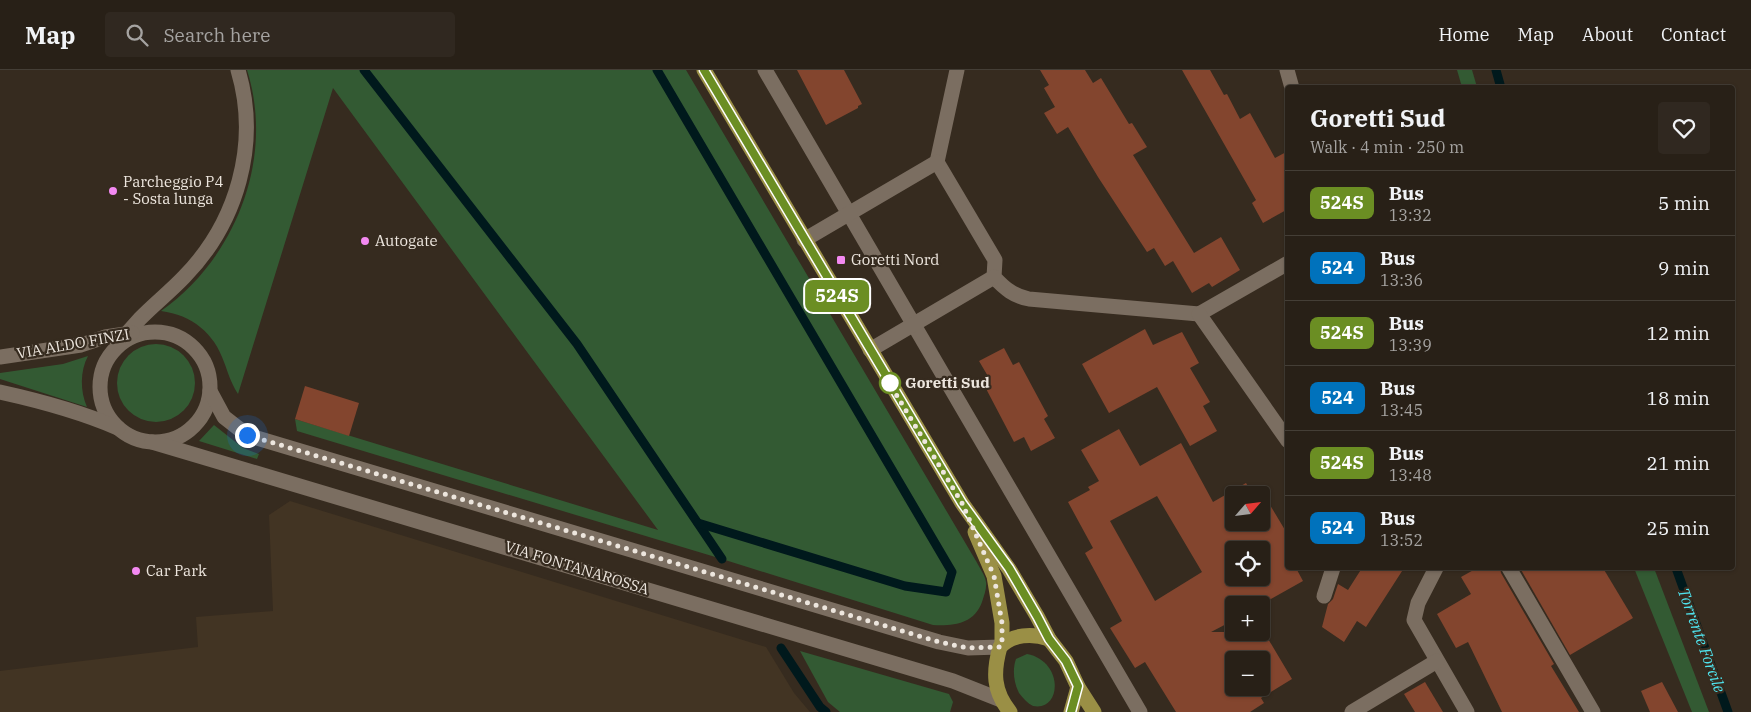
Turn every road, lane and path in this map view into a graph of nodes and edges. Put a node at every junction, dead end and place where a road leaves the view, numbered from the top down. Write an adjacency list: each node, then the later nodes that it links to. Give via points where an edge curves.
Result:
1 (238, 70): 14 (street, via 245,108 246,143 242,173 229,212 213,242 184,278)
2 (704, 70): 9 (main road)
3 (765, 70): 8 (street)
4 (957, 70): 7 (street)
5 (1287, 70): 6 (street)
6 (1291, 85)
7 (937, 162): 8 (street); 11 (street, via 995,260)
8 (849, 214): 9 (street); 13 (street)
9 (804, 240): 17 (main road)
10 (1285, 265): 12 (street)
11 (994, 277): 12 (street, via 1009,292 1029,300); 13 (street)
12 (1199, 314): 22 (street)
13 (914, 325): 17 (street); 36 (street)
14 (127, 333): 15 (street, VIA ALDO FINZI); 16 (street); 18 (street, VIA ALDO FINZI)
15 (146, 333): 16 (street); 19 (street, via 171,334 192,346 206,367)
16 (117, 347): 21 (street, via 107,360 100,384 105,408)
17 (870, 350): 24 (main road)
18 (0, 357)
19 (210, 391): 23 (street, via 202,416 191,428 177,438); 30 (street, via 224,416 247,435 939,642 968,648)
20 (0, 392): 21 (street, via 42,401)
21 (119, 428): 23 (street, via 138,439)
22 (1285, 437)
23 (152, 442): 33 (street, VIA FONTANAROSSA, via 953,681)
24 (962, 503): 29 (main road, via 1009,568); 30 (main road, via 994,576 1002,623)
25 (1332, 570): 28 (street)
26 (1435, 570): 31 (street, via 1418,603 1414,620)
27 (1510, 570): 39 (street)
28 (1324, 596)
29 (1049, 639): 30 (main road, via 1021,636); 32 (main road, via 1066,661)
30 (1001, 646): 33 (main road, via 995,673 996,686)
31 (1437, 661): 37 (street); 38 (street)
32 (1078, 686): 34 (main road); 35 (main road)
33 (1005, 706)
34 (1071, 712)
35 (1094, 712)
36 (1140, 712)
37 (1352, 712)
38 (1467, 712)
39 (1593, 712)

